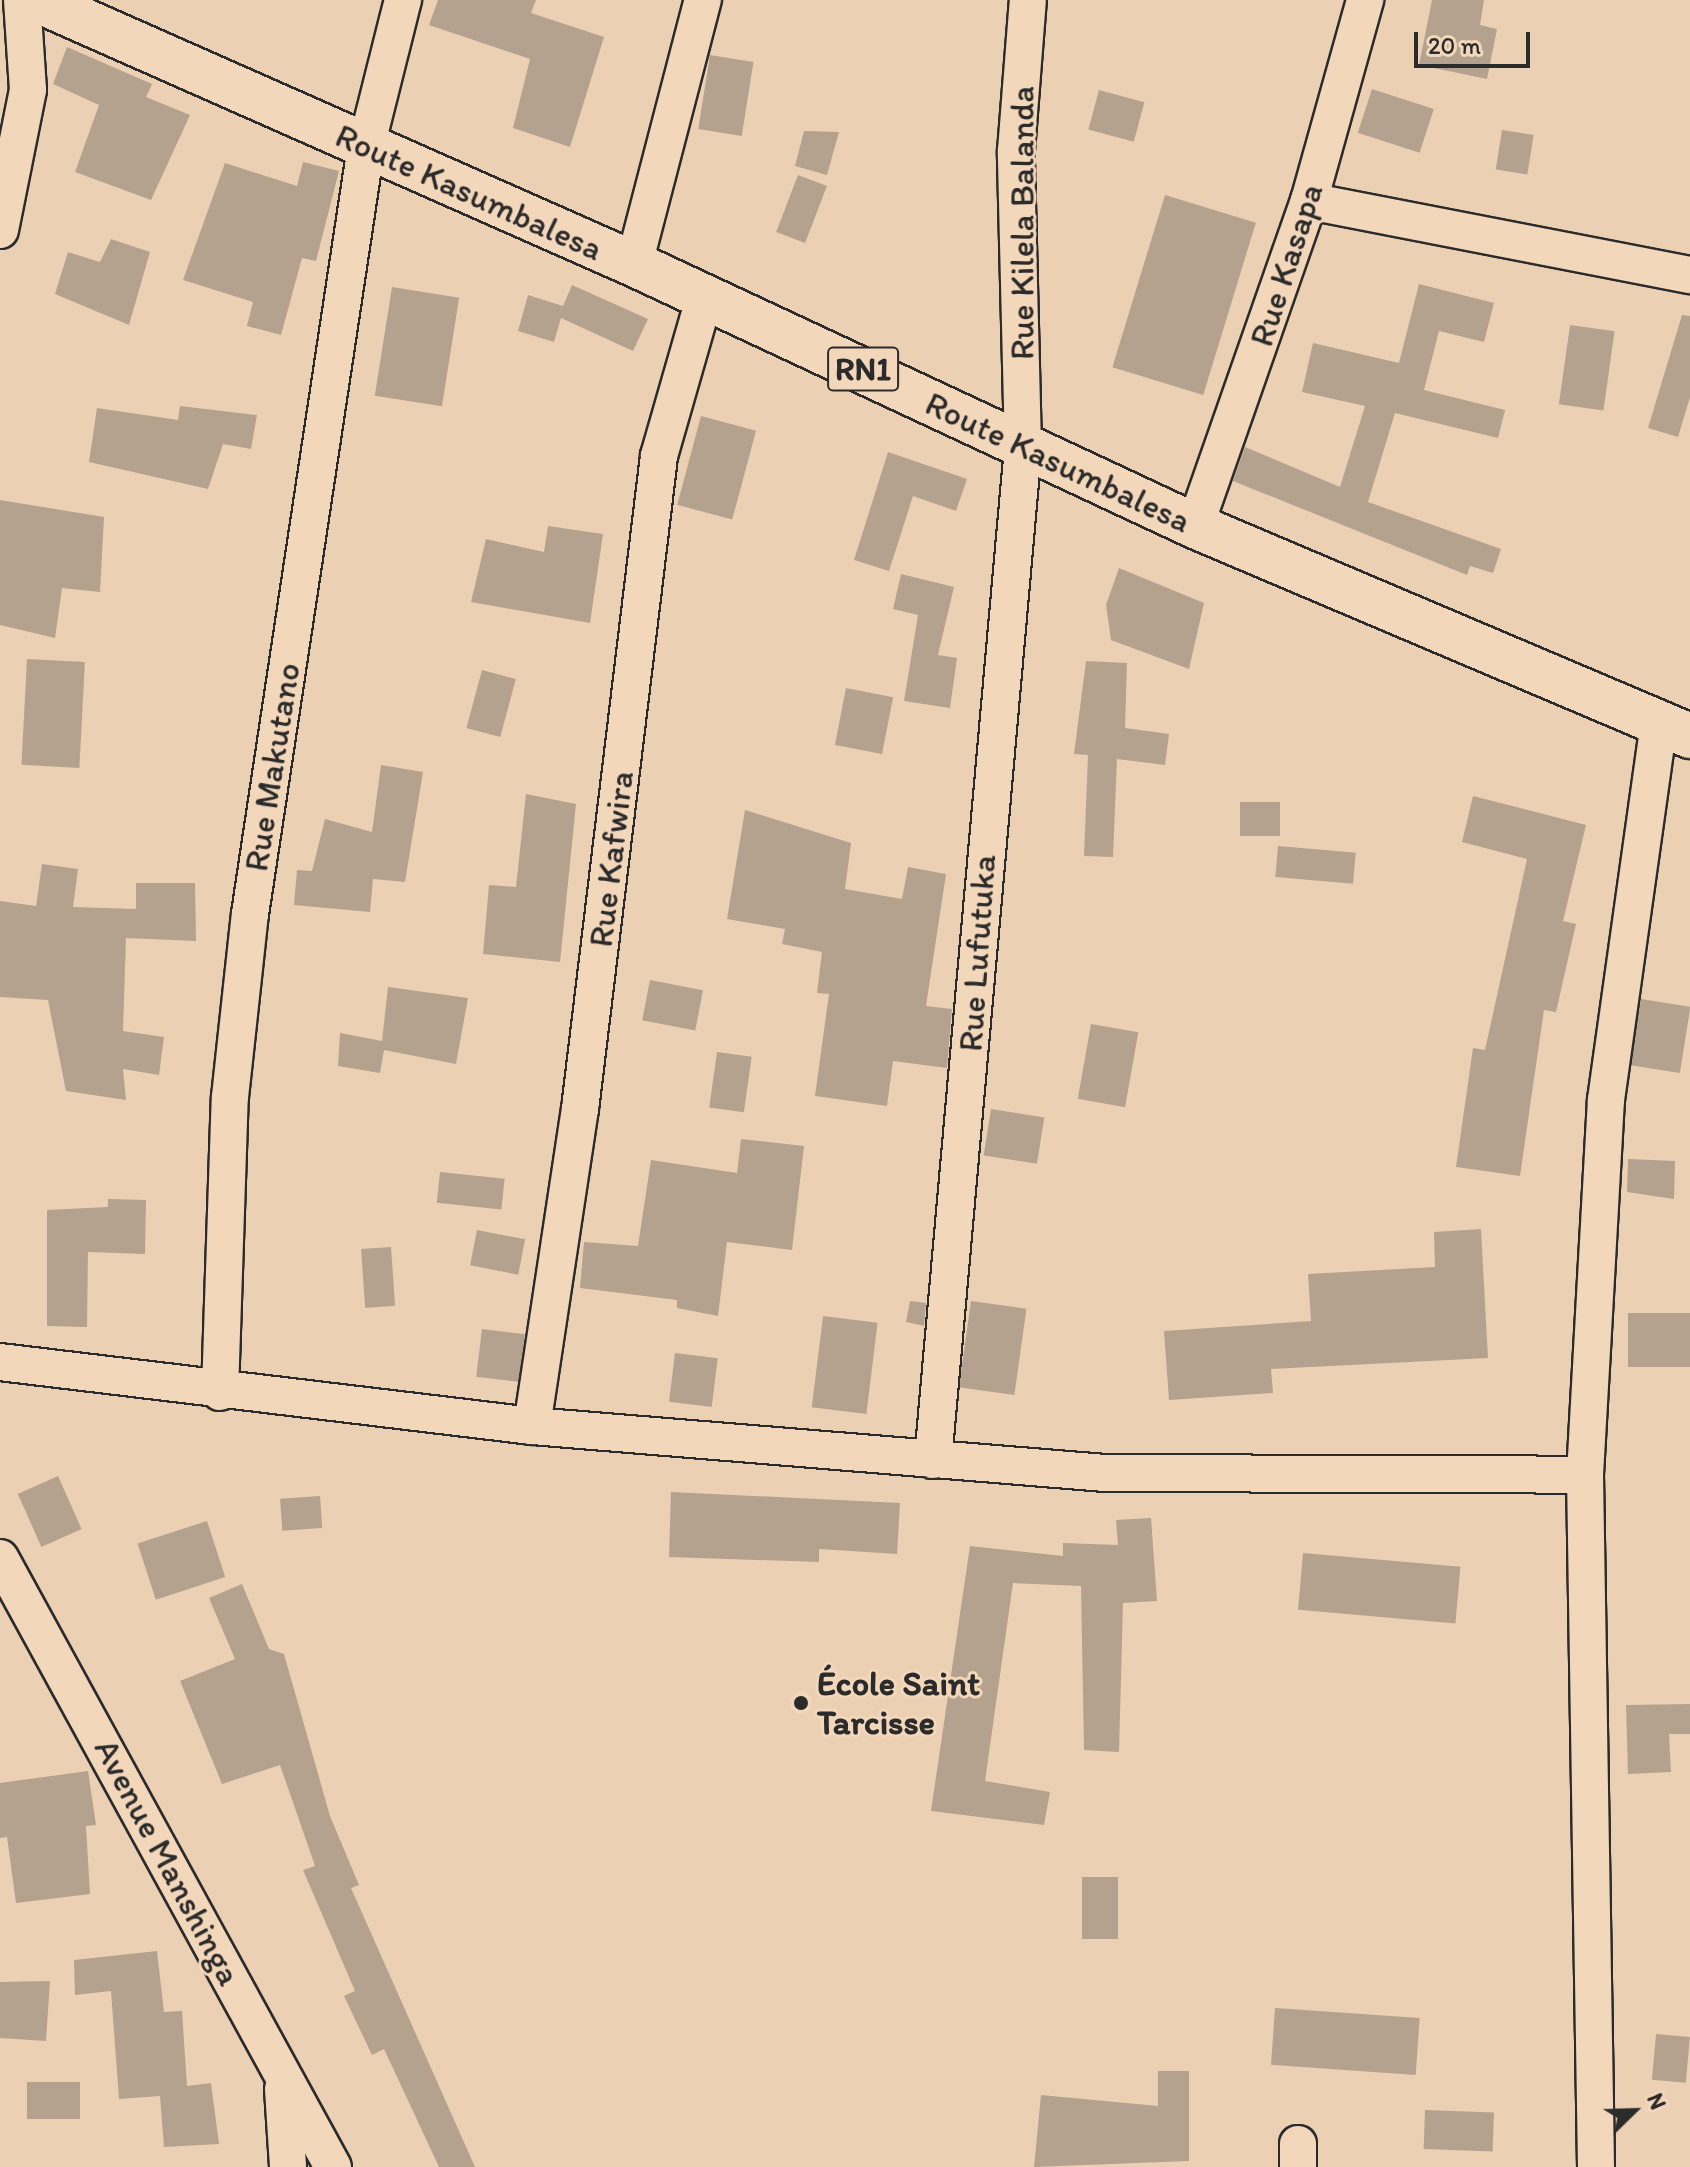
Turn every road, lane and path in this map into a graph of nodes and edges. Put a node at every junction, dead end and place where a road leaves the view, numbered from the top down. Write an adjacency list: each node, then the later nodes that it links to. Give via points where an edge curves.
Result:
1 (22, 0): 9 (street, via 28,90)
2 (37, 0): 7 (highway, Route Kasumbalesa / RN1)
3 (403, 0): 7 (street, Rue Makutano)
4 (703, 0): 10 (street)
5 (1028, 0): 13 (street, Rue Kilela Balanda, via 1016,151)
6 (1365, 0): 8 (street, Rue Kasapa)
7 (366, 147): 10 (highway, Route Kasumbalesa / RN1); 17 (street, Rue Makutano, via 250,914 230,1097)
8 (1309, 201): 11 (street); 14 (street, Rue Kasapa)
9 (0, 230)
10 (634, 264): 12 (highway, Route Kasumbalesa / RN1)
11 (1690, 275)
12 (705, 296): 13 (highway, Route Kasumbalesa / RN1); 18 (street, Rue Kafwira, via 655,487 605,917)
13 (1023, 447): 14 (highway, Route Kasumbalesa / RN1); 19 (street, Rue Lufutuka)
14 (1195, 526): 15 (highway, Route Kasumbalesa / RN1)
15 (1674, 730): 20 (street, via 1606,1100)
16 (0, 1362): 17 (street)
17 (220, 1392): 18 (street)
18 (532, 1426): 19 (street)
19 (933, 1460): 20 (street, via 1267,1478)
20 (1585, 1475): 25 (street)
21 (0, 1558): 22 (street, Avenue Manshinga)
22 (283, 2080): 23 (street); 24 (street, Avenue Manshinga)
23 (288, 2167)
24 (333, 2167)
25 (1596, 2167)

